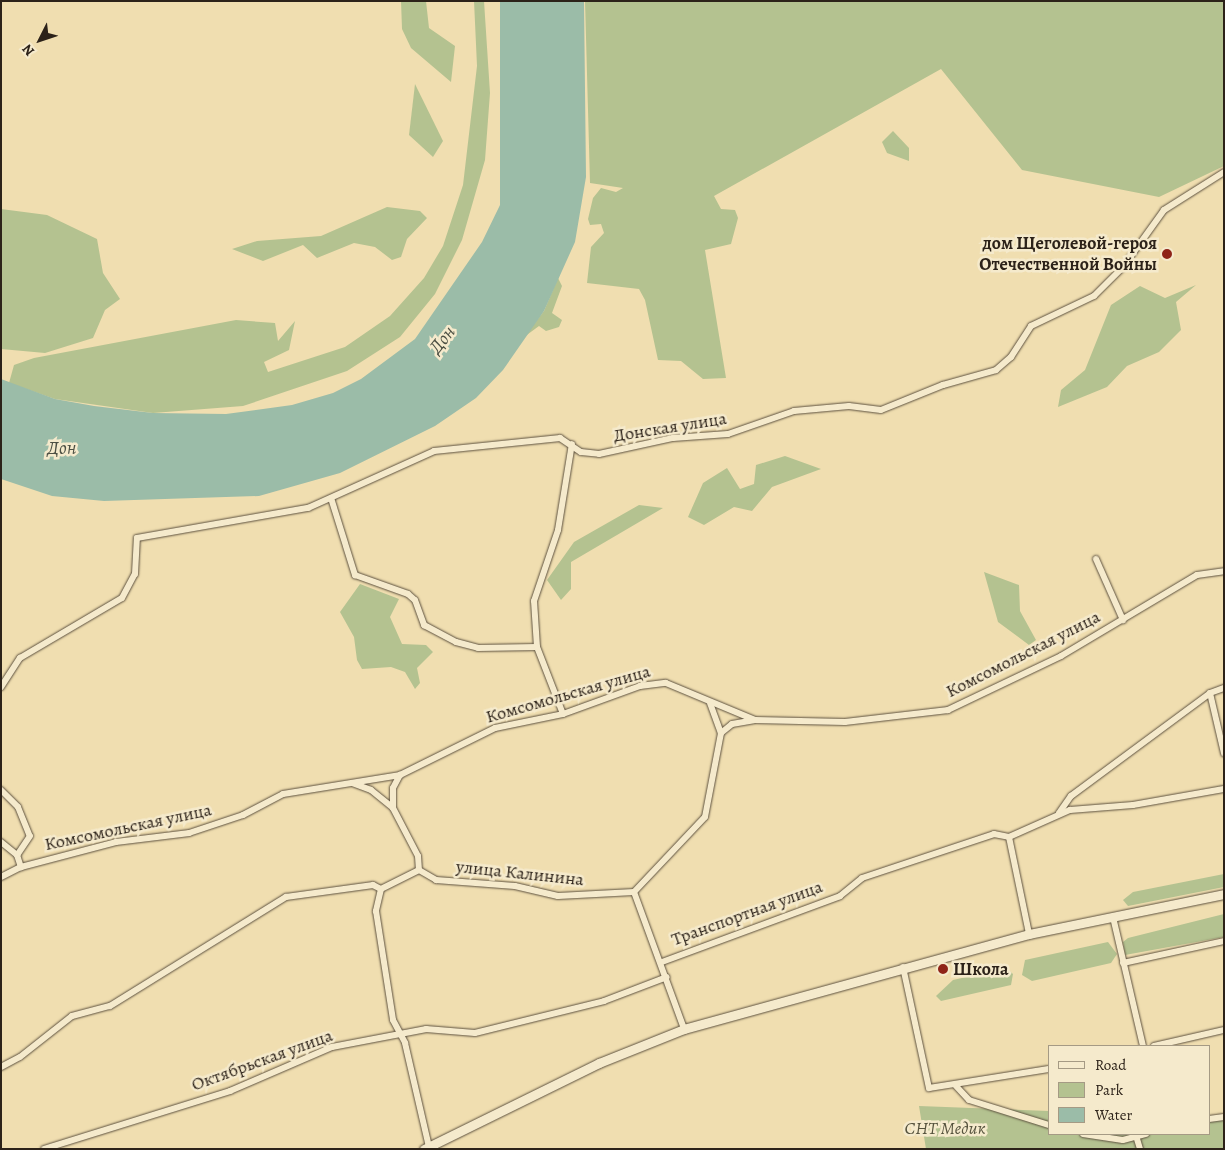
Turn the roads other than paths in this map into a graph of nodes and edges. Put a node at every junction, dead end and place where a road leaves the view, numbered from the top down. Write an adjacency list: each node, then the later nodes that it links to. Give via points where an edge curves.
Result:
1 (1224, 172): 2 (street, Донская улица, via 1164,210 1094,296 1043,316 1030,326 1011,357 976,377 943,385 881,410 849,406 794,411 728,434 673,438 599,454 581,452)
2 (572, 444): 3 (street, Донская улица, via 560,438 532,438 434,451); 7 (street, via 558,530 534,602)
3 (331, 498): 7 (street, via 355,575 408,594 415,600 424,625 456,642 478,648); 8 (street, Донская улица, via 308,508 136,538 132,585 109,607 20,658)
4 (1096, 559): 6 (street)
5 (1224, 571): 6 (street, Комсомольская улица, via 1197,575)
6 (1123, 620): 13 (street, Комсомольская улица, via 948,710 846,722)
7 (537, 647): 12 (street)
8 (1, 687)
9 (1224, 688): 10 (street)
10 (1210, 693): 15 (street); 21 (street, via 1071,796)
11 (710, 703): 12 (street, Комсомольская улица, via 666,683 640,686); 13 (street, Комсомольская улица); 14 (street)
12 (563, 714): 16 (street, Комсомольская улица, via 495,728)
13 (755, 720): 14 (street, via 732,724)
14 (721, 733): 29 (street, via 705,817)
15 (1224, 754)
16 (400, 775): 17 (street, Комсомольская улица); 20 (street, via 393,788)
17 (352, 783): 20 (street, via 371,790); 25 (street, Комсомольская улица, via 283,794 243,815 189,833 116,842)
18 (1224, 789): 21 (street)
19 (1, 790): 24 (street, via 18,807 28,829 28,842)
20 (393, 808): 26 (street, via 418,856)
21 (1059, 813): 22 (street)
22 (1009, 837): 32 (street); 34 (street, Транспортная улица, via 994,834 862,878 840,896)
23 (1, 842): 24 (street)
24 (17, 855): 25 (street)
25 (21, 867): 27 (street, Комсомольская улица)
26 (419, 870): 28 (street); 29 (street, улица Калинина, via 436,880 515,886 558,896)
27 (1, 877)
28 (381, 889): 40 (street, via 376,911 393,1020); 43 (street, via 373,885 286,897 110,1006 72,1016)
29 (634, 892): 34 (street)
30 (1224, 894): 31 (main road)
31 (1113, 917): 32 (main road); 35 (street)
32 (1029, 934): 36 (main road)
33 (1224, 941): 35 (street)
34 (662, 962): 37 (street)
35 (1123, 963): 41 (street)
36 (903, 967): 38 (main road); 45 (street, via 926,1086 933,1090)
37 (667, 977): 38 (street); 40 (street, Октябрьская улица, via 604,1001 475,1033 426,1029)
38 (684, 1029): 52 (main road, via 599,1063)
39 (1224, 1030): 42 (street)
40 (400, 1033): 52 (street); 53 (street, Октябрьская улица, via 332,1047 230,1091)
41 (1143, 1045)
42 (1158, 1045)
43 (1, 1067)
44 (1048, 1069): 45 (street)
45 (956, 1086): 48 (street, via 969,1100)
46 (1224, 1117): 47 (street)
47 (1210, 1119)
48 (1048, 1125)
49 (1095, 1135): 51 (street)
50 (1144, 1135): 51 (street)
51 (1138, 1139): 54 (street)
52 (426, 1148)
53 (44, 1149)
54 (1140, 1149)

